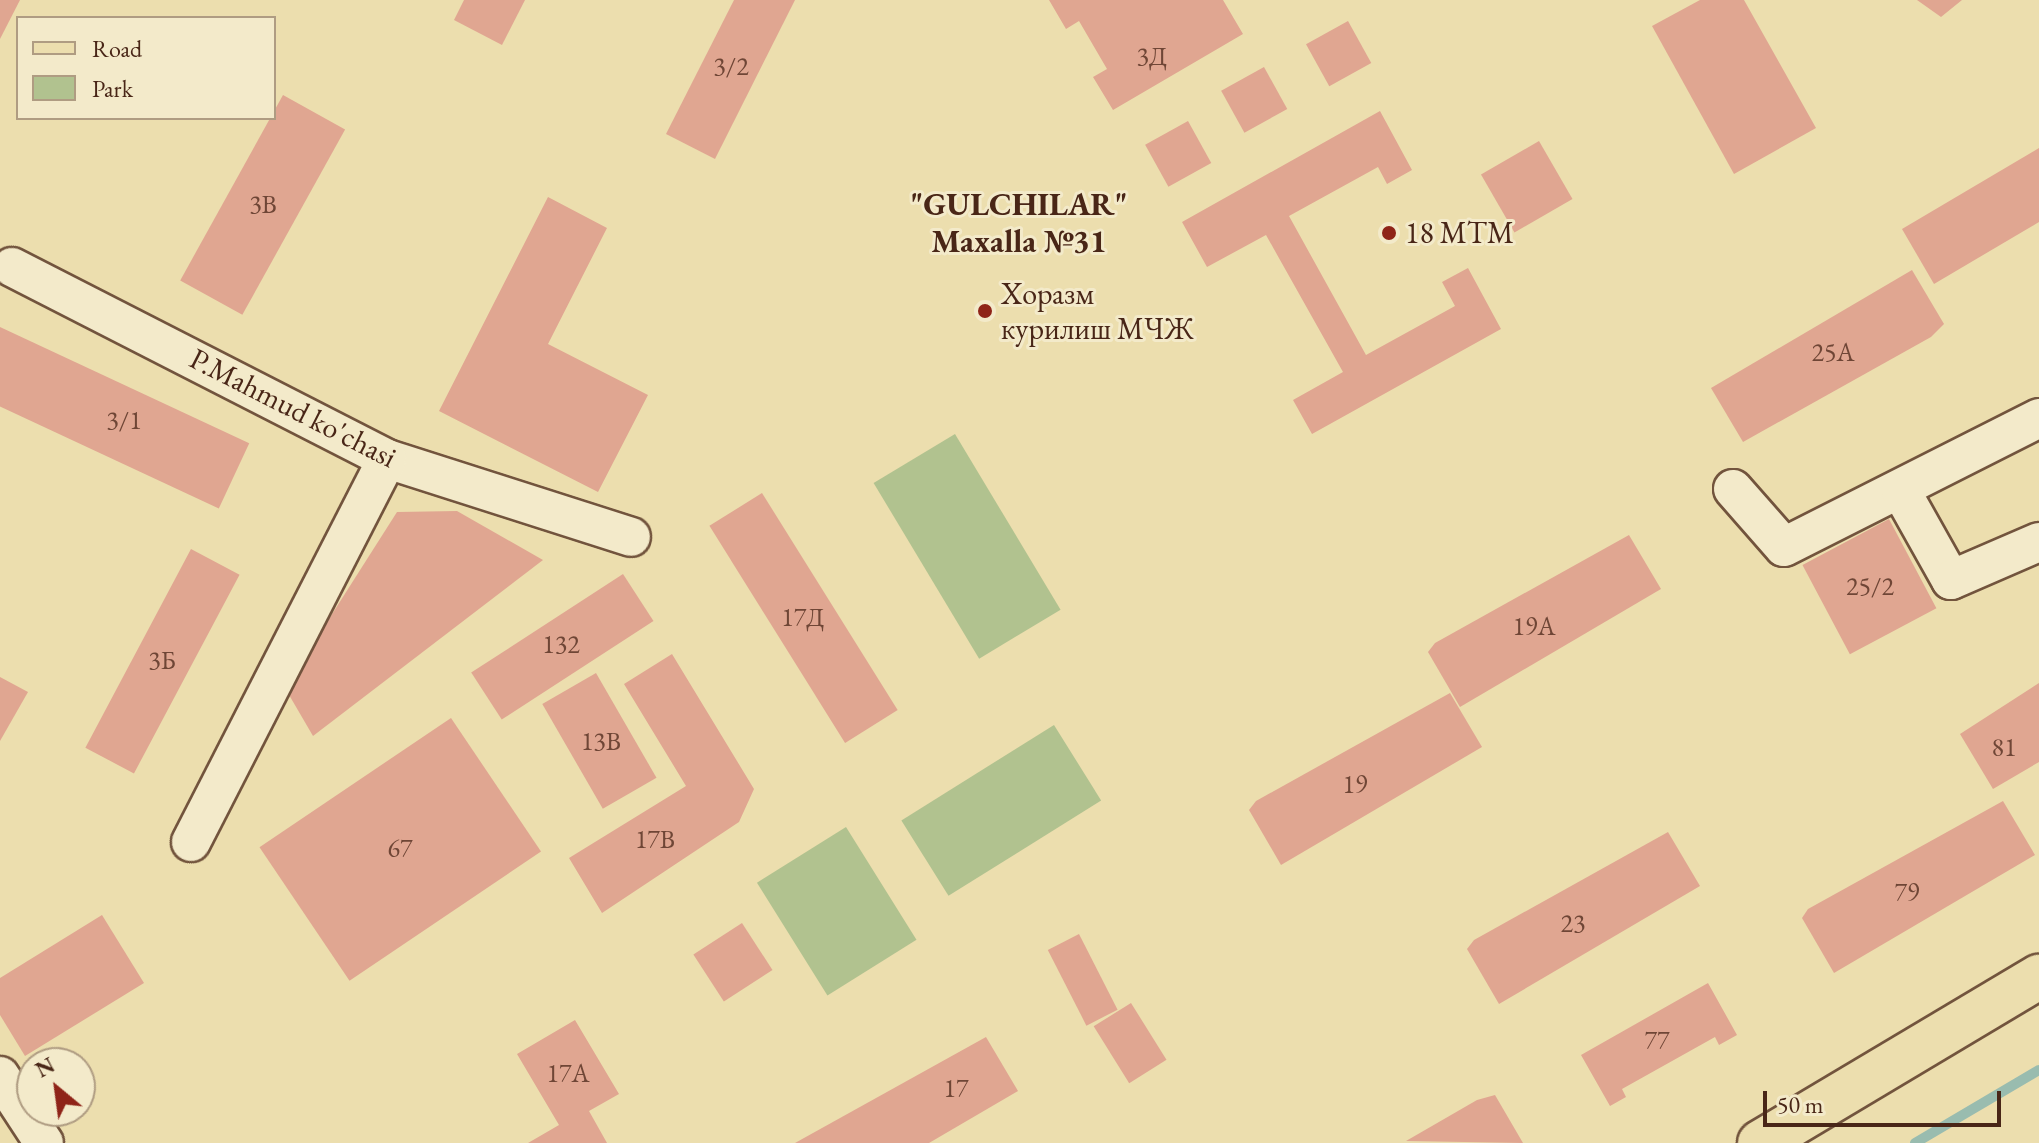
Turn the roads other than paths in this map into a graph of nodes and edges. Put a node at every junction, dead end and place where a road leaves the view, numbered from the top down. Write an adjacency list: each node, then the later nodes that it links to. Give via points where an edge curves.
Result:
1 (12, 267): 3 (street, P.Mahmud ko'chasi)
2 (2039, 418): 5 (street)
3 (387, 459): 6 (street, P.Mahmud ko'chasi); 8 (street)
4 (1733, 489): 5 (street, via 1784,547)
5 (1901, 491): 7 (street, via 1951,580)
6 (631, 537)
7 (2039, 542)
8 (191, 842)
9 (2039, 977): 12 (main road)
10 (0, 1076): 11 (street)
11 (44, 1143)
12 (1760, 1143)

